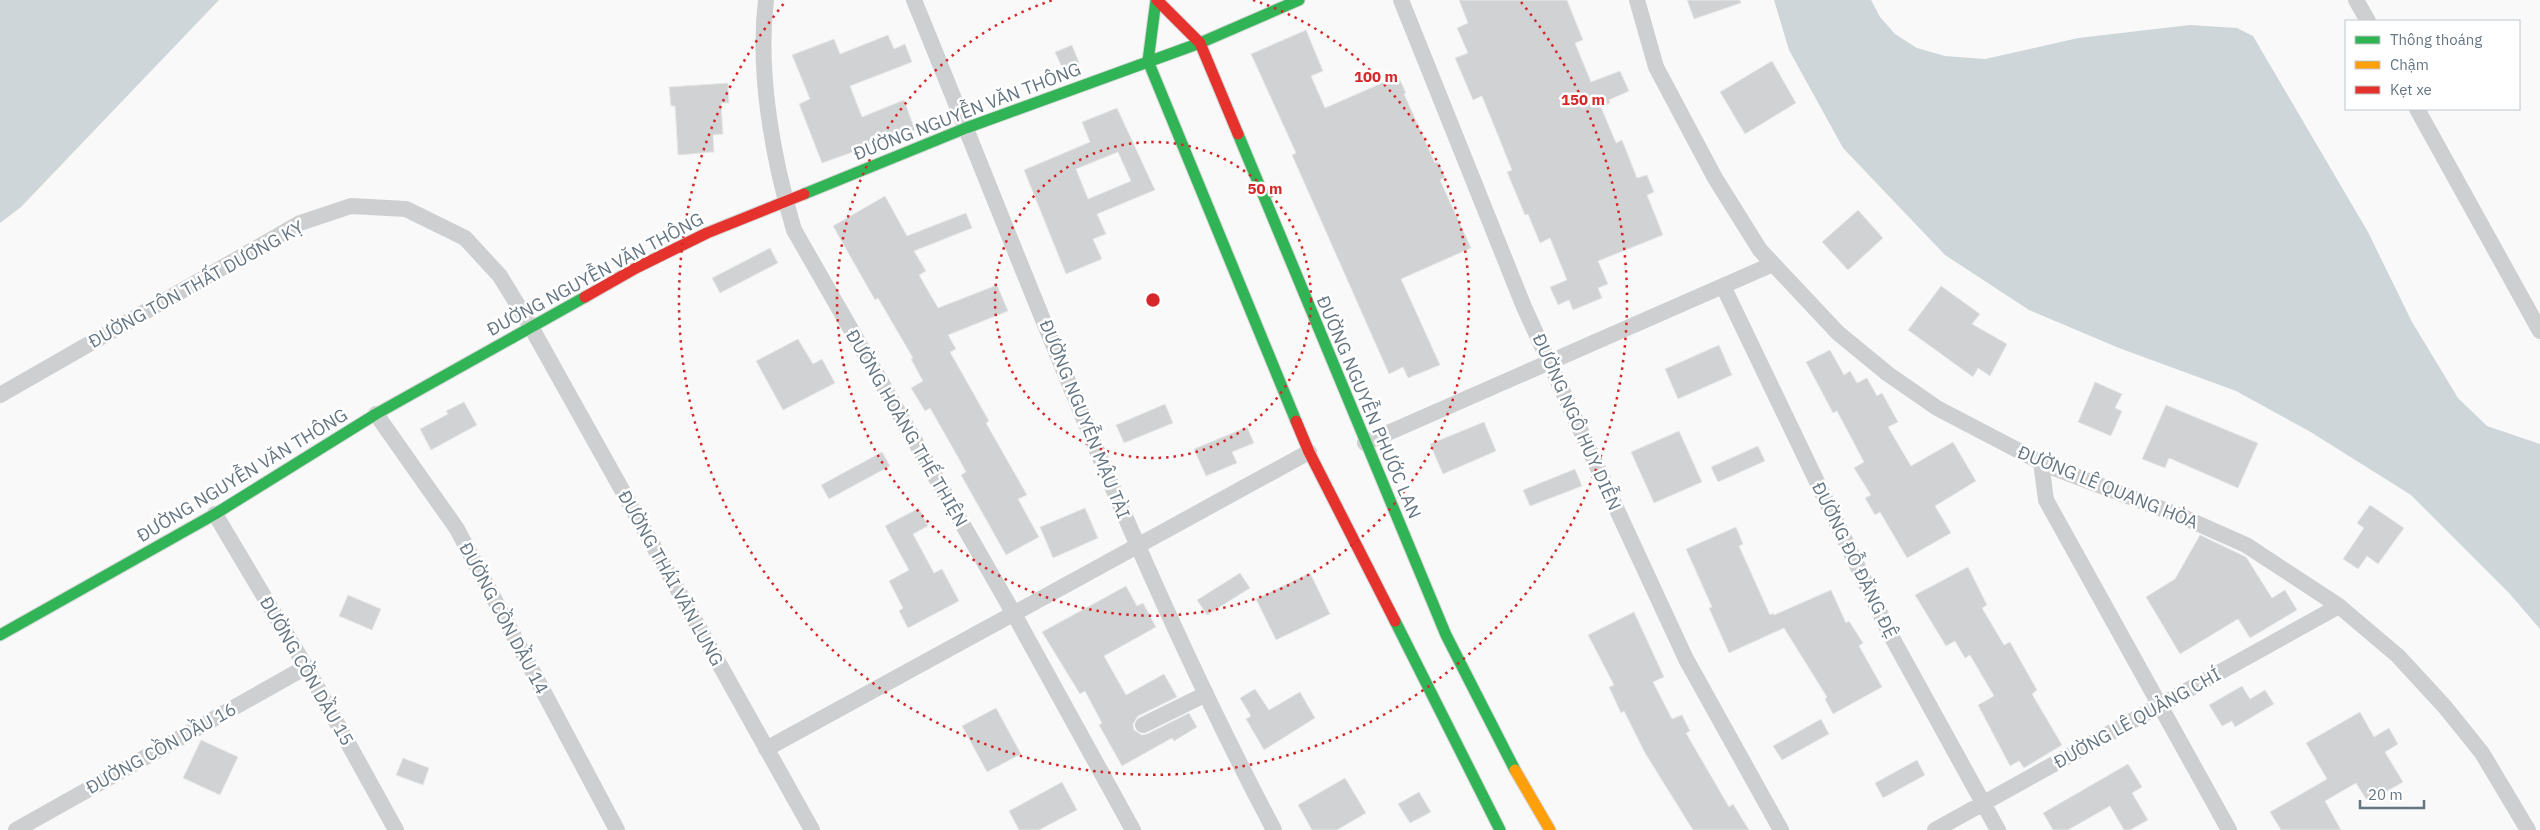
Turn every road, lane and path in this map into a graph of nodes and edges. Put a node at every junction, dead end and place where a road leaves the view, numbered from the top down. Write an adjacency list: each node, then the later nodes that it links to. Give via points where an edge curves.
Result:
1 (766, 0): 13 (street, ĐƯỜNG HOÀNG THẾ THIỆN, via 763,23 768,105)
2 (914, 0): 12 (street, ĐƯỜNG NGUYỄN MẬU TÀI)
3 (1157, 0): 9 (main road, ĐƯỜNG NGUYỄN PHƯỚC LAN); 10 (main road, ĐƯỜNG NGUYỄN PHƯỚC LAN)
4 (1299, 0): 9 (main road, ĐƯỜNG NGUYỄN VĂN THÔNG)
5 (1401, 0): 18 (street, ĐƯỜNG NGÔ HUY DIỄN, via 1524,307)
6 (1637, 0): 14 (street, ĐƯỜNG LÊ QUANG HÒA, via 1656,67 1670,95 1730,203)
7 (2356, 0): 8 (street)
8 (2367, 20)
9 (1200, 43): 10 (main road, ĐƯỜNG NGUYỄN VĂN THÔNG); 21 (main road, ĐƯỜNG NGUYỄN PHƯỚC LAN)
10 (1148, 61): 12 (main road, ĐƯỜNG NGUYỄN VĂN THÔNG); 22 (main road, ĐƯỜNG NGUYỄN PHƯỚC LAN)
11 (2418, 110): 17 (street)
12 (966, 128): 13 (main road, ĐƯỜNG NGUYỄN VĂN THÔNG); 25 (street, ĐƯỜNG NGUYỄN MẬU TÀI)
13 (785, 201): 16 (main road, ĐƯỜNG NGUYỄN VĂN THÔNG, via 707,233 636,268); 27 (street, ĐƯỜNG HOÀNG THẾ THIỆN, via 794,230)
14 (1772, 264): 15 (street); 23 (street, ĐƯỜNG LÊ QUANG HÒA, via 1838,333 1888,374 1937,408)
15 (1723, 286): 18 (street); 34 (street, ĐƯỜNG ĐỖ ĐĂNG ĐỆ, via 1890,634)
16 (530, 327): 19 (street, ĐƯỜNG TÔN THẤT DƯƠNG KỴ, via 500,276 465,238 406,209 351,206 300,223); 20 (main road, ĐƯỜNG NGUYỄN VĂN THÔNG); 33 (street, ĐƯỜNG THÁI VĂN LUNG)
17 (2540, 331)
18 (1550, 362): 21 (street); 43 (street, ĐƯỜNG NGÔ HUY DIỄN, via 1686,659)
19 (0, 395)
20 (376, 414): 24 (main road, ĐƯỜNG NGUYỄN VĂN THÔNG); 37 (street, ĐƯỜNG CỒN DẦU 14, via 457,529)
21 (1365, 442): 42 (main road, ĐƯỜNG NGUYỄN PHƯỚC LAN, via 1446,635 1501,746)
22 (1309, 452): 25 (street); 41 (main road, ĐƯỜNG NGUYỄN PHƯỚC LAN)
23 (2040, 462): 26 (street, ĐƯỜNG LÊ QUANG HÒA, via 2183,516 2246,545); 31 (street, via 2046,500)
24 (216, 514): 28 (main road, ĐƯỜNG NGUYỄN VĂN THÔNG); 29 (street, ĐƯỜNG CỒN DẦU 15)
25 (1136, 546): 27 (street); 30 (street, ĐƯỜNG NGUYỄN MẬU TÀI)
26 (2339, 606): 31 (street, ĐƯỜNG LÊ QUẢNG CHÍ); 47 (street, ĐƯỜNG LÊ QUANG HÒA, via 2398,656 2444,707 2482,753)
27 (1014, 614): 33 (street); 39 (street, ĐƯỜNG HOÀNG THẾ THIỆN)
28 (0, 635)
29 (306, 667): 35 (street, ĐƯỜNG CỒN DẦU 15); 36 (street, ĐƯỜNG CỒN DẦU 16)
30 (1206, 694): 32 (street); 40 (street, ĐƯỜNG NGUYỄN MẬU TÀI)
31 (2160, 706): 34 (street, ĐƯỜNG LÊ QUẢNG CHÍ); 46 (street)
32 (1142, 725)
33 (766, 749): 38 (street, ĐƯỜNG THÁI VĂN LUNG)
34 (1983, 803): 44 (street, ĐƯỜNG LÊ QUẢNG CHÍ); 45 (street, ĐƯỜNG ĐỖ ĐĂNG ĐỆ)
35 (391, 828)
36 (16, 830)
37 (617, 830)
38 (812, 830)
39 (1133, 830)
40 (1274, 830)
41 (1500, 830)
42 (1550, 830)
43 (1781, 830)
44 (1935, 830)
45 (1998, 830)
46 (2229, 830)
47 (2528, 830)

